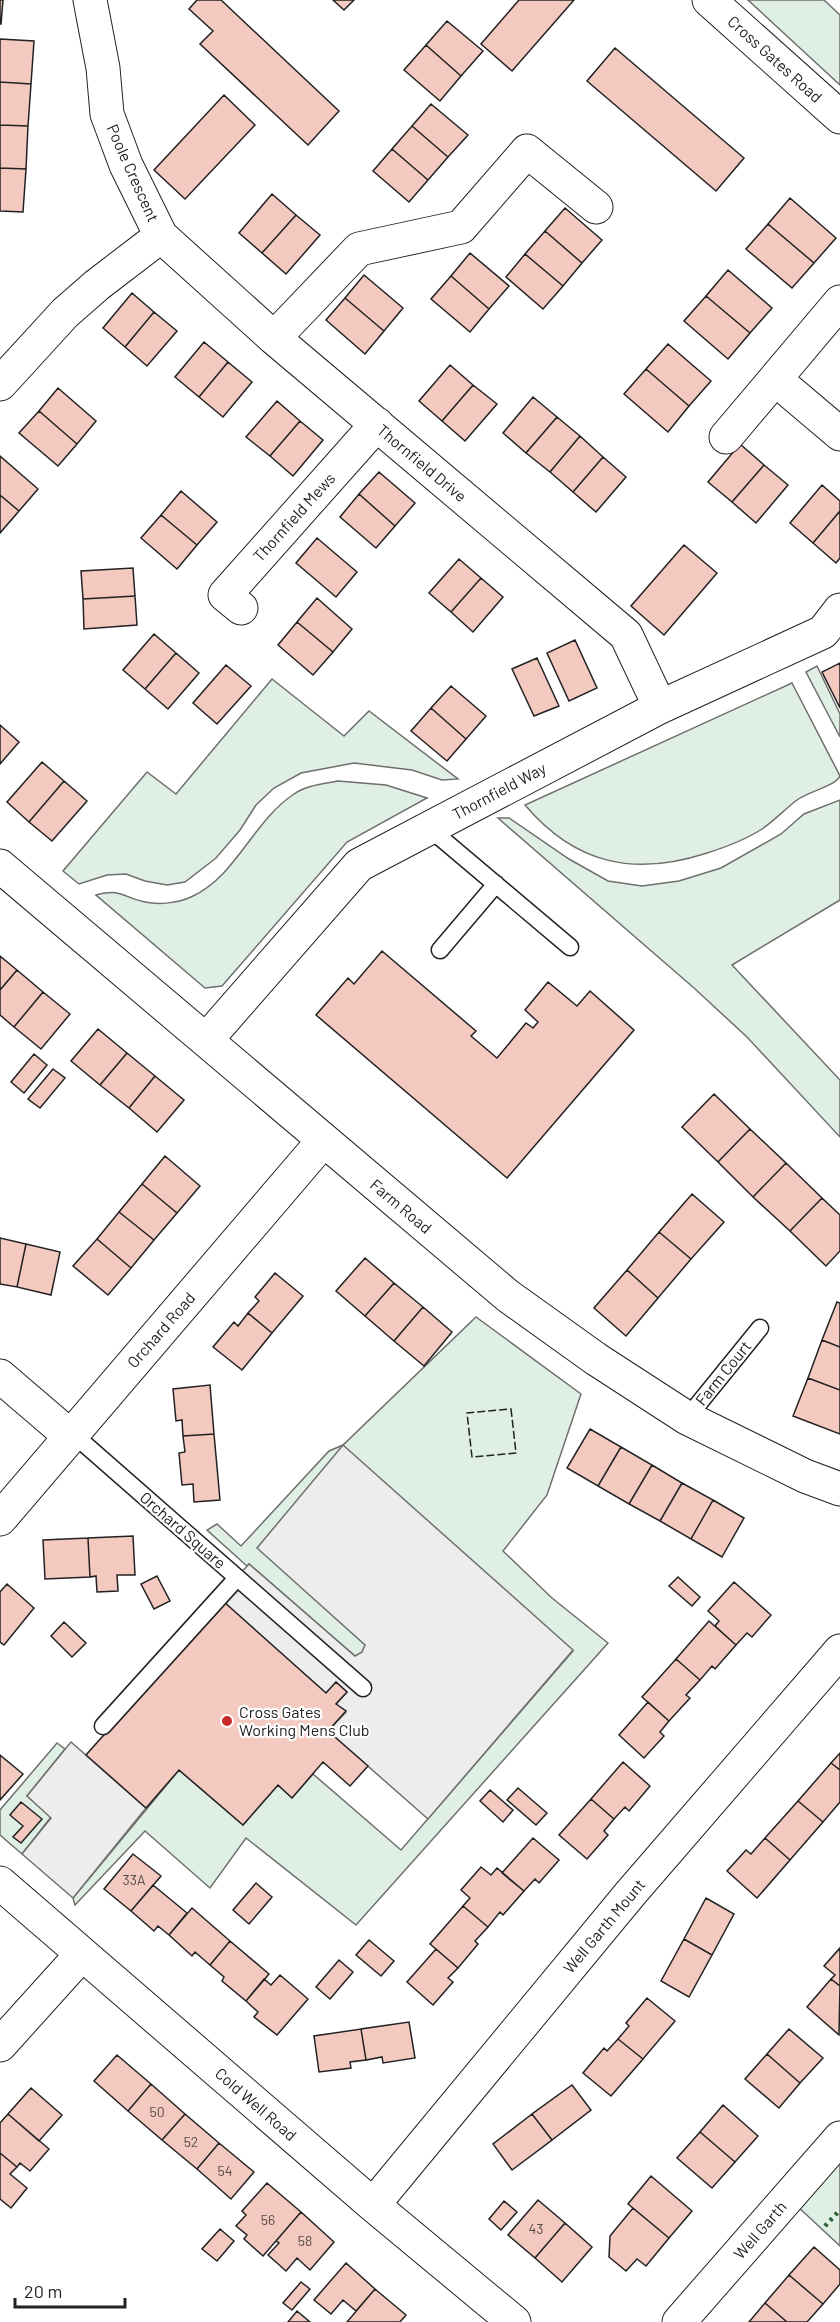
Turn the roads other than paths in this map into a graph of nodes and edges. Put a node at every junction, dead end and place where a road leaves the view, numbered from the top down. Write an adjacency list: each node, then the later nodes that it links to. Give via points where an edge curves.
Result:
1 (90, 0): 5 (street, Poole Crescent, via 107,114 126,165)
2 (710, 0): 3 (street, Cross Gates Road)
3 (840, 117)
4 (596, 207): 7 (street, via 527,151 461,227 359,249)
5 (161, 236): 7 (street, Thornfield Drive); 9 (street, Poole Crescent, via 65,313)
6 (840, 303): 8 (street)
7 (274, 338): 10 (street, Thornfield Drive)
8 (775, 379): 11 (street); 12 (street)
9 (0, 384)
10 (377, 424): 13 (street, Thornfield Mews, via 225,595); 15 (street, Thornfield Drive, via 626,635)
11 (840, 434)
12 (726, 437)
13 (241, 608)
14 (840, 610): 15 (street, Thornfield Way, via 822,632)
15 (660, 707): 16 (street, Thornfield Way)
16 (429, 828): 18 (lane); 21 (street, Thornfield Way, via 359,865)
17 (0, 866): 21 (street, Farm Road)
18 (496, 884): 19 (lane); 20 (lane)
19 (570, 947)
20 (440, 950)
21 (207, 1040): 22 (street, Farm Road)
22 (323, 1141): 25 (street, Farm Road, via 508,1296); 26 (street, Orchard Road)
23 (760, 1328): 25 (lane, Farm Court)
24 (0, 1376): 26 (street, Orchard Square)
25 (687, 1418): 27 (street, Farm Road)
26 (70, 1436): 28 (street, Orchard Road); 29 (lane, Orchard Square, via 80,1440)
27 (840, 1489)
28 (0, 1519)
29 (237, 1578): 31 (lane, Orchard Square); 32 (lane)
30 (840, 1651): 37 (street, Well Garth Mount, via 630,1894)
31 (363, 1688)
32 (103, 1726)
33 (0, 1883): 34 (street, Cold Well Road)
34 (82, 1954): 35 (street); 37 (street, Cold Well Road)
35 (0, 2045)
36 (840, 2138): 39 (street, Well Garth)
37 (373, 2205): 38 (street, Cold Well Road)
38 (514, 2322)
39 (679, 2322)

